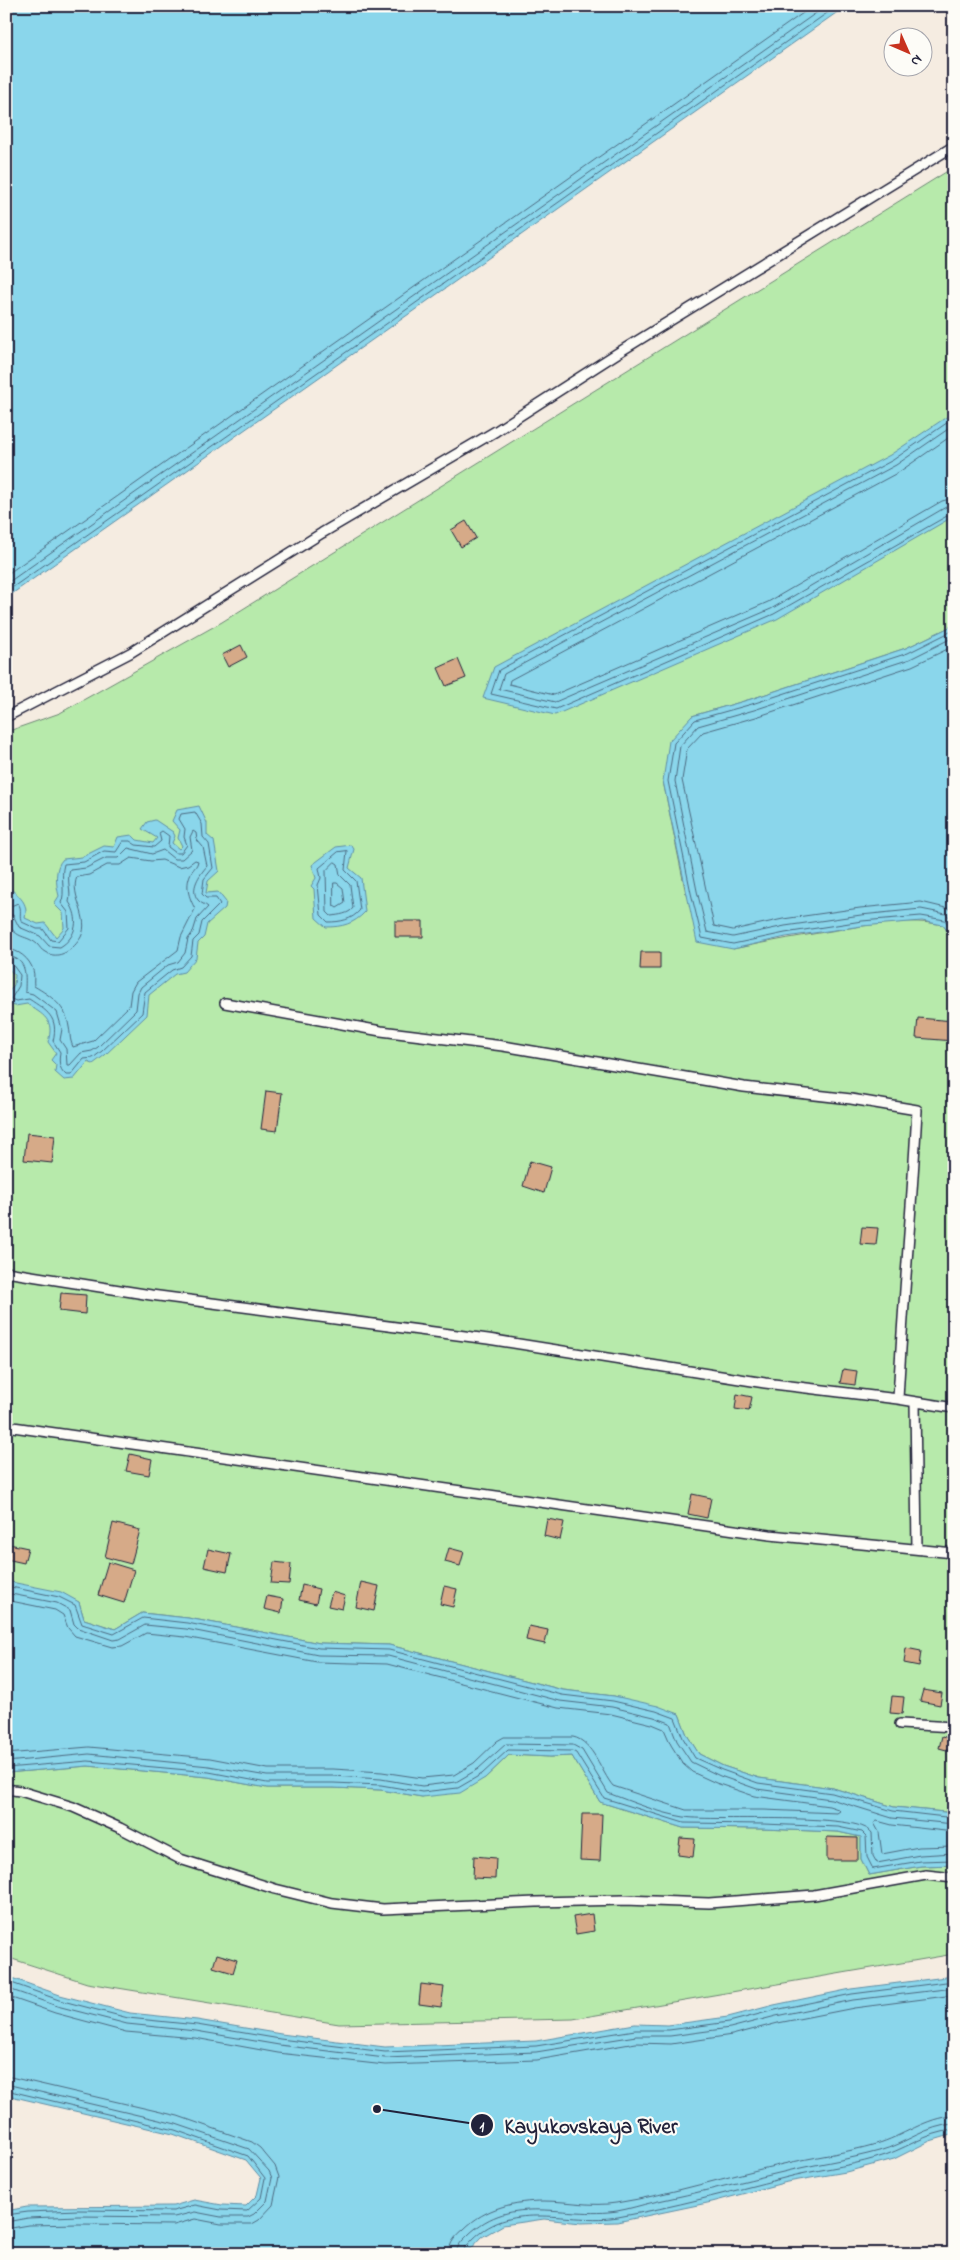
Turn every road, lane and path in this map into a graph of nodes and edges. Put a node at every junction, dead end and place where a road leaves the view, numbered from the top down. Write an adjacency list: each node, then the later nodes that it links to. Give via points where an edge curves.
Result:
1 (954, 146): 2 (lane, via 496,431 322,533 130,653)
2 (6, 717)
3 (225, 1003): 5 (lane, via 744,1087 917,1110)
4 (6, 1272): 5 (lane, via 151,1295 488,1339 765,1383)
5 (898, 1399): 6 (lane)
6 (915, 1402): 7 (lane); 9 (lane)
7 (954, 1408)
8 (6, 1426): 9 (lane, via 770,1536)
9 (917, 1549): 10 (lane)
10 (954, 1553)
11 (900, 1724): 12 (lane)
12 (954, 1727)
13 (6, 1790): 14 (lane, via 73,1807 180,1859 274,1889 332,1904 383,1909 624,1900 709,1903 814,1894 926,1875)
14 (954, 1878)

